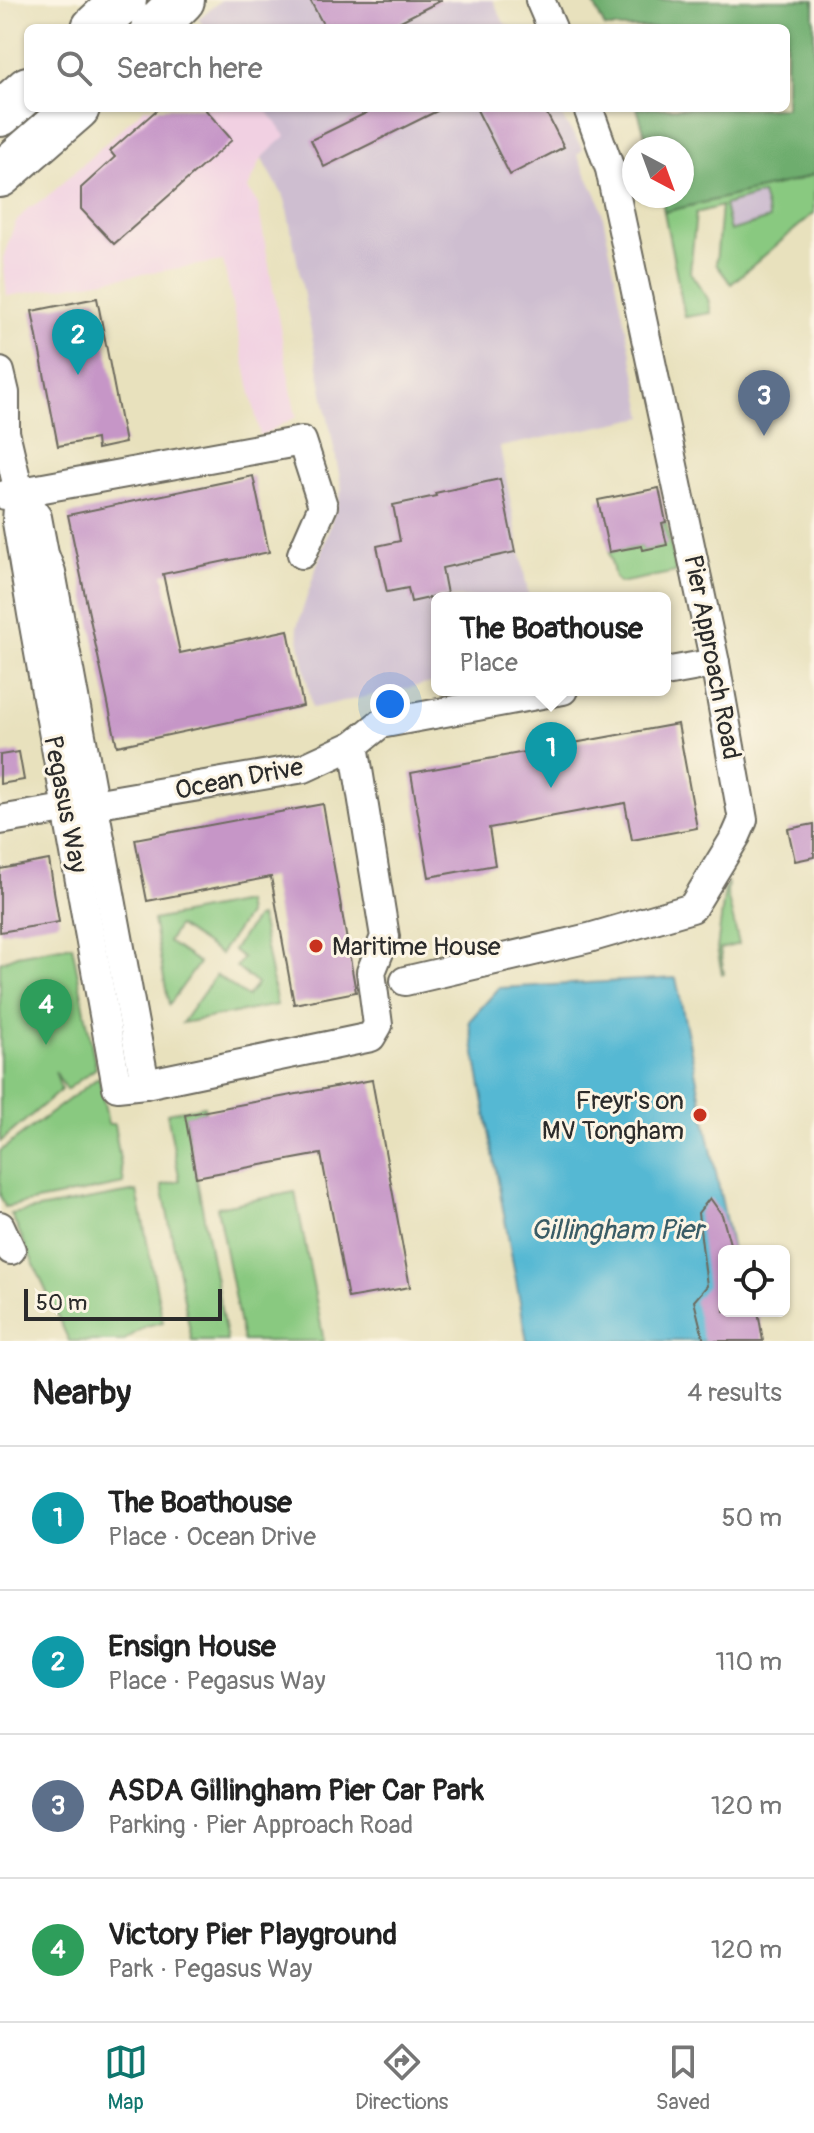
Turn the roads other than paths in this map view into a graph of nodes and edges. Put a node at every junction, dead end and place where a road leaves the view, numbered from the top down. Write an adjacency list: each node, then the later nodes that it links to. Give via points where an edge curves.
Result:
1 (124, 0): 4 (main road)
2 (182, 0): 5 (main road)
3 (540, 0): 6 (street)
4 (98, 24)
5 (158, 24)
6 (550, 24)
7 (24, 93): 10 (main road)
8 (73, 112): 11 (main road)
9 (589, 112): 16 (street, Pier Approach Road, via 610,169)
10 (0, 114)
11 (1, 178)
12 (0, 372): 13 (street, Pegasus Way)
13 (3, 429): 14 (street, Pegasus Way)
14 (10, 494): 15 (street, via 302,441 323,506); 20 (street, Pegasus Way, via 37,517 51,572)
15 (302, 554)
16 (715, 663): 17 (street); 22 (street, Pier Approach Road, via 743,820 692,908)
17 (671, 671)
18 (531, 696): 19 (street, Ocean Drive, via 380,724)
19 (354, 745): 20 (street, Ocean Drive, via 304,768); 20 (street, Pegasus Way, via 385,937 371,972 378,1025 371,1037 145,1084)
20 (81, 807): 21 (street, Ocean Drive)
21 (0, 820)
22 (405, 981)

